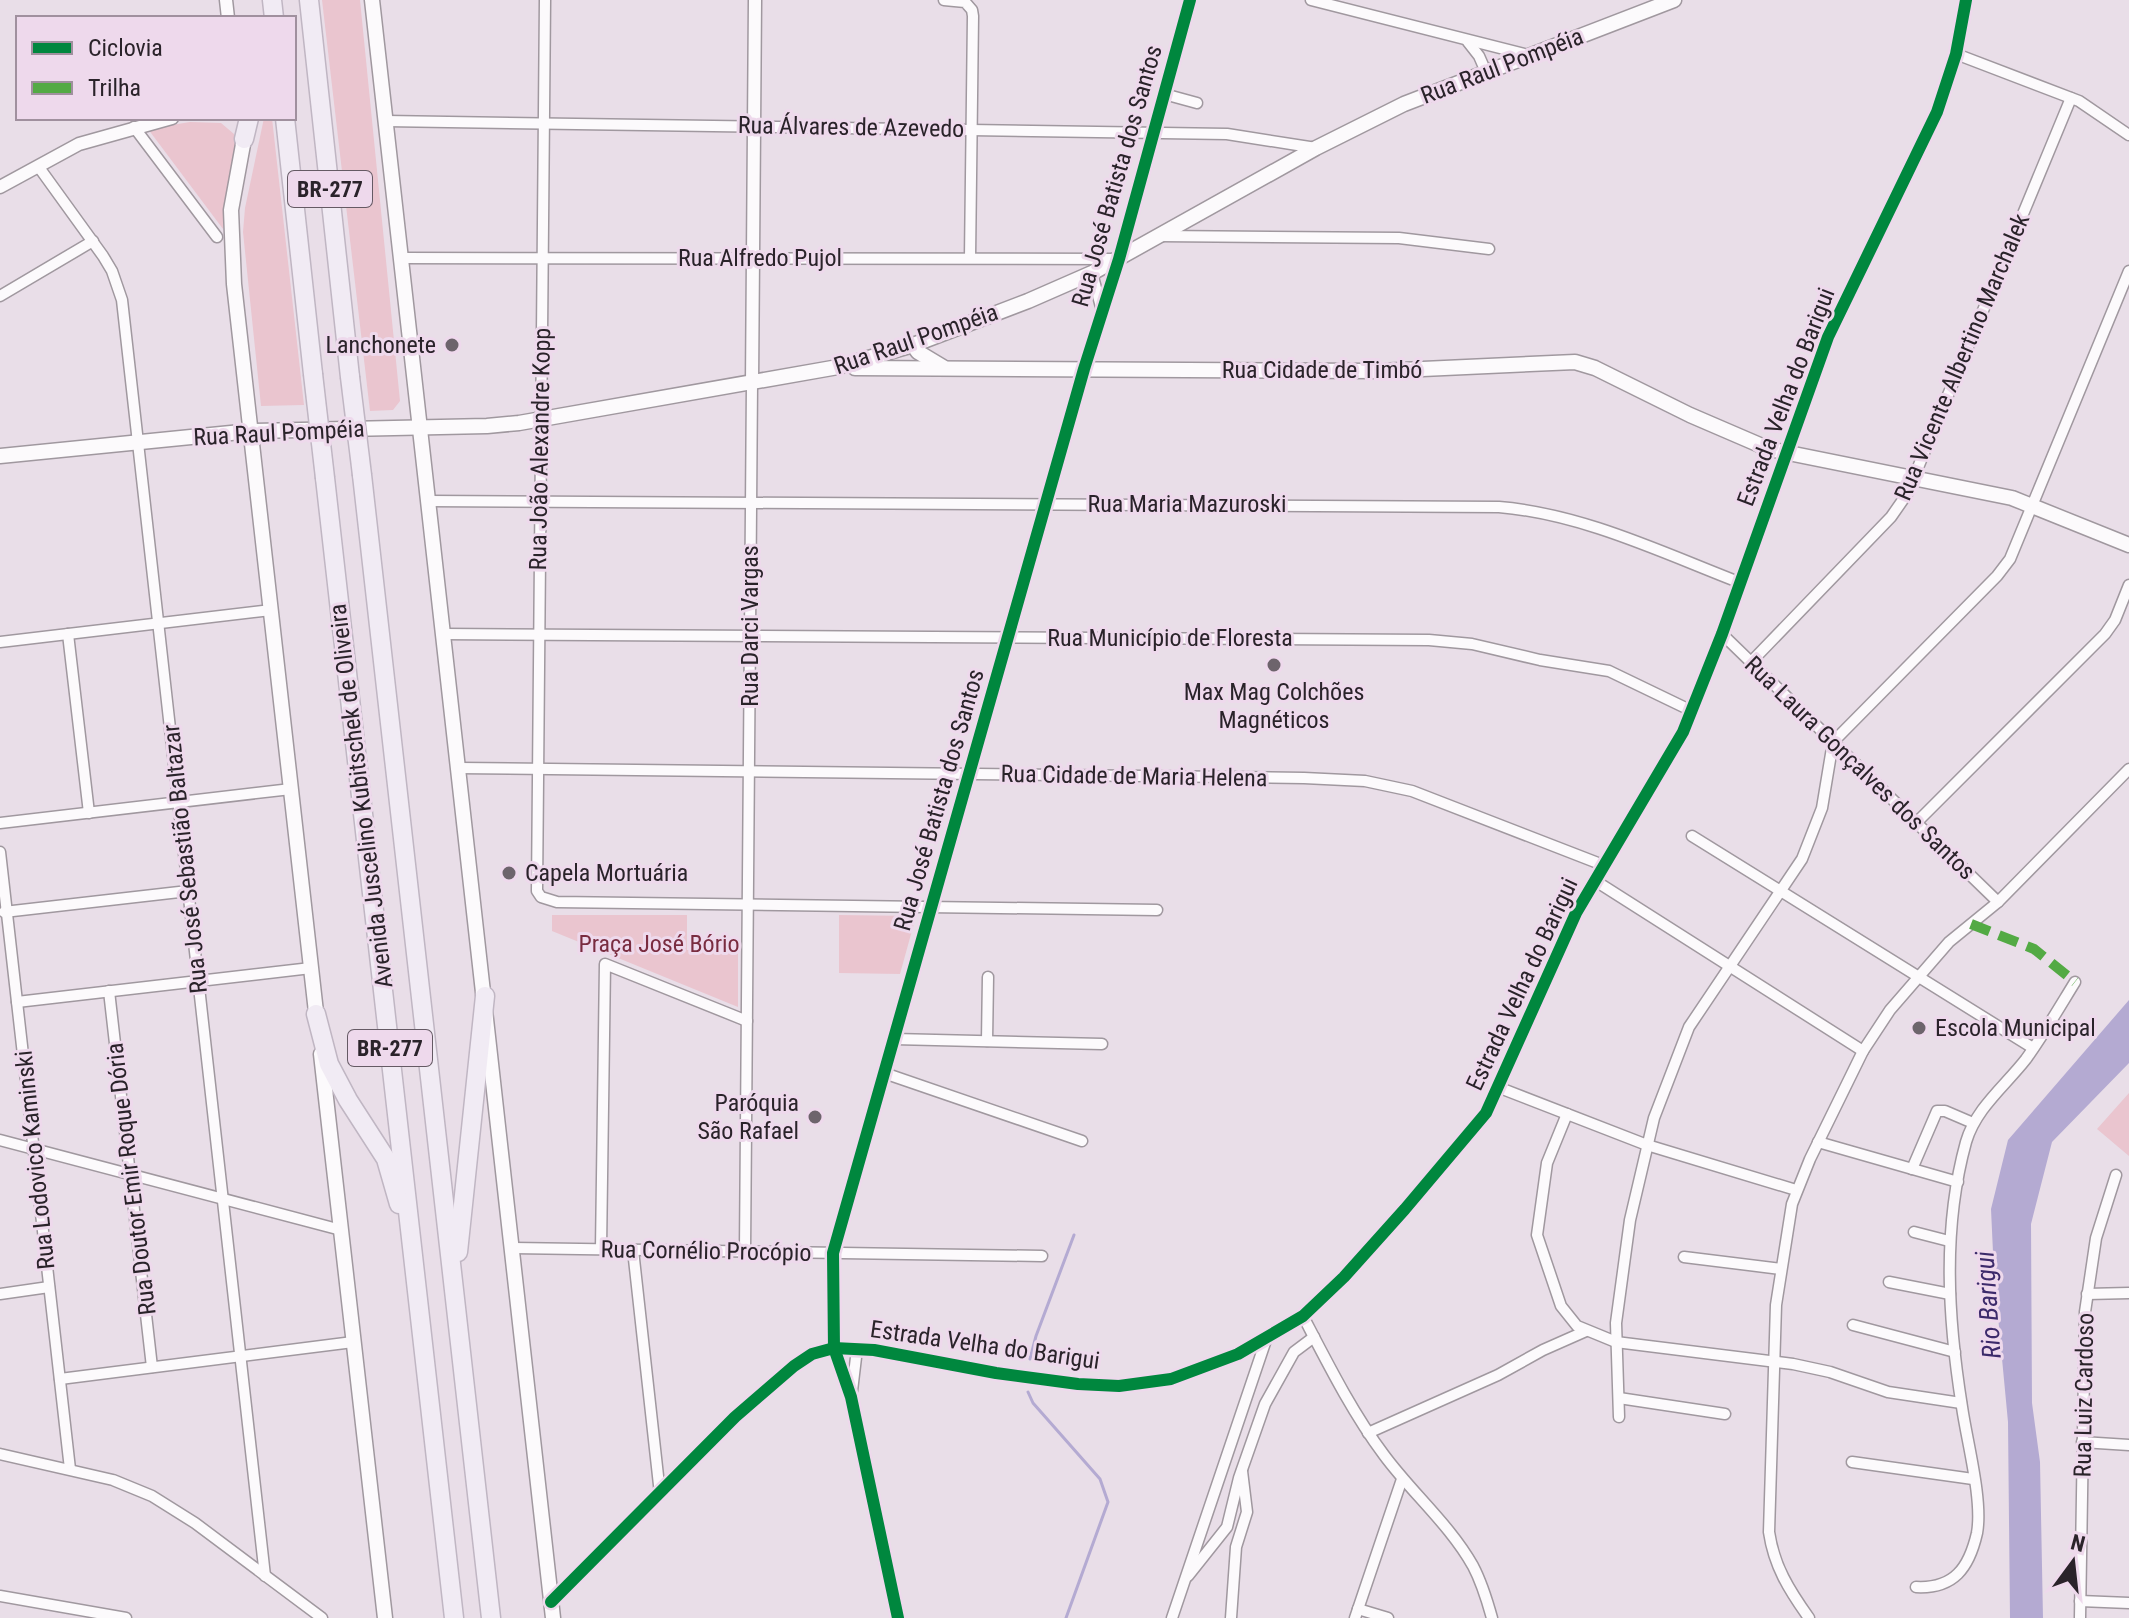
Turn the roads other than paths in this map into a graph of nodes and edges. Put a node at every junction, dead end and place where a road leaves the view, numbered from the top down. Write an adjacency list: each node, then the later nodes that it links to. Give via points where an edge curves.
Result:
1 (309, 0): 148 (highway, BR-277, bridge)
2 (372, 0): 21 (main road)
3 (545, 0): 22 (street, Rua João Alexandre Kopp)
4 (755, 0): 23 (street, Rua Darci Vargas)
5 (944, 0): 25 (street, via 969,5 973,16)
6 (1190, 0): 15 (street, Rua José Batista dos Santos)
7 (1311, 0): 10 (street)
8 (1674, 0): 13 (main road, Rua Raul Pompéia)
9 (1966, 0): 12 (street, Estrada Velha do Barigui)
10 (1352, 5): 11 (street)
11 (1468, 42): 13 (street); 14 (street)
12 (1956, 54): 16 (street); 55 (street, Estrada Velha do Barigui, via 1926,140 1828,337)
13 (1528, 55): 14 (main road, Rua Raul Pompéia)
14 (1486, 72): 29 (main road, Rua Raul Pompéia, via 1404,104)
15 (1164, 94): 17 (street); 26 (street, Rua José Batista dos Santos)
16 (2071, 98): 27 (street); 57 (street, Rua Vicente Albertino Marchalek)
17 (1197, 103)
18 (164, 120): 24 (street)
19 (249, 120): 28 (highway)
20 (285, 120): 140 (highway, Avenida Juscelino Kubitschek de Oliveira / BR-277, bridge)
21 (386, 121): 22 (street, Rua Álvares de Azevedo); 36 (main road)
22 (544, 123): 23 (street, Rua Álvares de Azevedo); 37 (street, Rua João Alexandre Kopp)
23 (754, 126): 25 (street, Rua Álvares de Azevedo); 38 (street, Rua Darci Vargas)
24 (134, 127): 30 (street, via 79,144); 33 (street)
25 (972, 129): 26 (street, Rua Álvares de Azevedo); 39 (street)
26 (1154, 132): 29 (street, Rua Álvares de Azevedo, via 1245,135); 40 (street, Rua José Batista dos Santos)
27 (2129, 135)
28 (244, 139): 53 (main road, via 231,230)
29 (1316, 148): 32 (main road, Rua Raul Pompéia)
30 (38, 166): 31 (street); 34 (street, Rua José Sebastião Baltazar)
31 (0, 187)
32 (1158, 236): 35 (street, via 1399,238); 40 (main road, Rua Raul Pompéia)
33 (217, 237)
34 (93, 241): 43 (street); 54 (street, Rua José Sebastião Baltazar, via 122,300)
35 (1489, 249)
36 (401, 258): 37 (street, Rua Alfredo Pujol); 52 (main road)
37 (542, 258): 38 (street, Rua Alfredo Pujol); 51 (street, Rua João Alexandre Kopp)
38 (753, 258): 39 (street, Rua Alfredo Pujol); 50 (street, Rua Darci Vargas)
39 (970, 258): 40 (street, Rua Alfredo Pujol)
40 (1119, 259): 42 (main road, Rua Raul Pompéia); 44 (street, Rua José Batista dos Santos)
41 (2129, 271): 62 (street)
42 (1092, 273): 44 (street, Rua José Batista dos Santos); 45 (main road, Rua Raul Pompéia)
43 (0, 296)
44 (1102, 309): 48 (street, Rua José Batista dos Santos)
45 (908, 346): 46 (main road, Rua Raul Pompéia); 47 (main road); 49 (main road, via 897,358)
46 (838, 367): 49 (main road, Rua Cidade de Timbó); 50 (main road, Rua Raul Pompéia)
47 (948, 368): 48 (main road, Rua Cidade de Timbó); 49 (main road, Rua Cidade de Timbó)
48 (1084, 369): 55 (main road, Rua Cidade de Timbó, via 1379,371 1575,362 1737,437); 61 (street, Rua José Batista dos Santos)
49 (901, 370)
50 (752, 384): 51 (main road, Rua Raul Pompéia); 60 (street, Rua Darci Vargas)
51 (540, 420): 52 (main road, Rua Raul Pompéia); 59 (street, Rua João Alexandre Kopp)
52 (421, 427): 53 (main road, Rua Raul Pompéia); 58 (main road)
53 (251, 431): 54 (main road, Rua Raul Pompéia); 66 (main road)
54 (138, 442): 56 (main road, Rua Raul Pompéia); 67 (street, Rua José Sebastião Baltazar)
55 (1786, 454): 57 (main road, Rua Cidade de Timbó); 64 (street, Estrada Velha do Barigui)
56 (0, 456)
57 (1913, 479): 62 (main road, Rua Cidade de Timbó); 75 (street, Rua Vicente Albertino Marchalek, via 1891,517)
58 (429, 501): 59 (street, Rua Maria Mazuroski); 69 (main road)
59 (540, 501): 60 (street, Rua Maria Mazuroski); 71 (street, Rua João Alexandre Kopp)
60 (751, 502): 61 (street, Rua Maria Mazuroski); 72 (street, Rua Darci Vargas)
61 (1046, 503): 64 (street, Rua Maria Mazuroski, via 1522,509 1592,527); 73 (street, Rua José Batista dos Santos)
62 (2033, 505): 63 (main road, Rua Cidade de Timbó); 77 (street, via 2003,568)
63 (2129, 545)
64 (1741, 583): 70 (street, Estrada Velha do Barigui)
65 (2129, 585): 87 (street, via 2105,634)
66 (271, 610): 67 (street); 83 (main road)
67 (158, 623): 68 (street); 84 (street, Rua José Sebastião Baltazar)
68 (68, 634): 74 (street); 85 (street)
69 (444, 634): 71 (street, Rua Município de Floresta); 78 (main road)
70 (1722, 634): 75 (street, Rua Laura Gonçalves dos Santos); 76 (street, Estrada Velha do Barigui)
71 (538, 635): 72 (street, Rua Município de Floresta); 79 (street, Rua João Alexandre Kopp)
72 (750, 636): 73 (street, Rua Município de Floresta); 81 (street, Rua Darci Vargas)
73 (1008, 637): 76 (street, Rua Município de Floresta, via 1450,641 1609,671); 82 (street, Rua José Batista dos Santos)
74 (0, 642)
75 (1751, 662): 77 (street, Rua Laura Gonçalves dos Santos)
76 (1692, 711): 90 (street, Estrada Velha do Barigui)
77 (1833, 742): 87 (street, Rua Laura Gonçalves dos Santos); 93 (street, via 1817,825)
78 (459, 768): 79 (street, Rua Cidade de Maria Helena); 106 (main road)
79 (536, 769): 81 (street, Rua Cidade de Maria Helena); 95 (street, Rua João Alexandre Kopp, via 535,884 541,897 557,902)
80 (2129, 769): 94 (street)
81 (749, 772): 82 (street, Rua Cidade de Maria Helena); 95 (street, Rua Darci Vargas)
82 (969, 774): 90 (street, Rua Cidade de Maria Helena, via 1365,781 1439,800); 96 (street, Rua José Batista dos Santos)
83 (291, 789): 84 (street); 100 (main road)
84 (179, 802): 85 (street); 92 (street, Rua José Sebastião Baltazar)
85 (89, 813): 86 (street)
86 (0, 823)
87 (1916, 823): 94 (street, Rua Laura Gonçalves dos Santos)
88 (1692, 836): 93 (street)
89 (0, 852): 98 (street, Rua Lodovico Kaminski)
90 (1603, 865): 91 (street, Estrada Velha do Barigui)
91 (1594, 880): 99 (street); 116 (street, Estrada Velha do Barigui)
92 (188, 891): 98 (street); 103 (street, Rua José Sebastião Baltazar)
93 (1781, 891): 99 (street); 102 (street)
94 (1998, 902): 102 (street, via 1949,942)
95 (748, 904): 96 (street); 109 (street, Rua Darci Vargas)
96 (932, 907): 97 (street); 110 (street, Rua José Batista dos Santos)
97 (1157, 910)
98 (3, 912): 107 (street, Rua Lodovico Kaminski)
99 (1729, 966): 114 (street); 122 (street, via 1689,1027)
100 (311, 968): 103 (street); 108 (main road)
101 (988, 977): 111 (street)
102 (1917, 978): 113 (street); 114 (street)
103 (199, 981): 105 (street); 129 (street, Rua José Sebastião Baltazar)
104 (2075, 982): 113 (street)
105 (109, 991): 107 (street); 125 (street, Rua Doutor Emir Roque Dória)
106 (485, 996): 133 (main road); 148 (highway)
107 (17, 1002): 123 (street, Rua Lodovico Kaminski)
108 (316, 1014): 130 (main road); 140 (highway, via 336,1080 386,1159)
109 (747, 1021): 134 (street, via 605,964); 136 (street, Rua Darci Vargas)
110 (894, 1039): 111 (street); 115 (street, Rua José Batista dos Santos)
111 (987, 1041): 112 (street)
112 (1102, 1044)
113 (2033, 1048): 118 (street)
114 (1863, 1051): 121 (street)
115 (884, 1073): 120 (street); 137 (street, Rua José Batista dos Santos)
116 (1500, 1088): 117 (street); 149 (street, Estrada Velha do Barigui, via 1430,1180)
117 (1567, 1114): 122 (street); 151 (street, via 1547,1163 1537,1235 1561,1306)
118 (1973, 1123): 124 (street, via 1937,1111); 127 (street)
119 (0, 1140): 123 (street)
120 (1082, 1141)
121 (1818, 1142): 124 (street); 128 (street)
122 (1647, 1145): 128 (street); 155 (street, via 1620,1283)
123 (34, 1149): 125 (street); 143 (street, Rua Lodovico Kaminski)
124 (1912, 1169): 127 (street)
125 (130, 1174): 129 (street); 161 (street, Rua Doutor Emir Roque Dória)
126 (2116, 1175): 147 (street, Rua Luiz Cardoso, via 2096,1238)
127 (1958, 1182): 132 (street)
128 (1796, 1190): 141 (street)
129 (223, 1199): 130 (street); 159 (street, Rua José Sebastião Baltazar)
130 (341, 1230): 154 (main road)
131 (1914, 1232): 132 (street)
132 (1949, 1241): 146 (street)
133 (513, 1248): 134 (street, Rua Cornélio Procópio); 183 (main road)
134 (601, 1249): 135 (street, Rua Cornélio Procópio)
135 (633, 1250): 136 (street, Rua Cornélio Procópio); 177 (street)
136 (745, 1251): 137 (street, Rua Cornélio Procópio)
137 (833, 1253): 138 (street, Rua Cornélio Procópio); 156 (street, Rua José Batista dos Santos)
138 (1042, 1256)
139 (1684, 1257): 141 (street)
140 (414, 1260): 190 (highway, Avenida Juscelino Kubitschek de Oliveira / BR-277)
141 (1781, 1269): 160 (street)
142 (1889, 1282): 146 (street)
143 (49, 1287): 145 (street); 162 (street, Rua Lodovico Kaminski)
144 (2129, 1293): 147 (street)
145 (0, 1294)
146 (1950, 1294): 158 (street)
147 (2087, 1294): 169 (street, Rua Luiz Cardoso)
148 (455, 1299): 191 (highway, BR-277)
149 (1303, 1316): 152 (street); 153 (street, Estrada Velha do Barigui)
150 (1853, 1325): 158 (street)
151 (1586, 1331): 155 (street); 168 (street)
152 (1314, 1337): 168 (street); 174 (street, via 1294,1352 1265,1404)
153 (1266, 1340): 157 (street, Estrada Velha do Barigui, via 1180,1376 1110,1386 1024,1378); 179 (street)
154 (353, 1342): 159 (street); 189 (main road)
155 (1616, 1342): 160 (street); 164 (street)
156 (834, 1348): 157 (street, Estrada Velha do Barigui); 163 (street, Rua José Batista dos Santos); 177 (street, Estrada Velha do Barigui, via 794,1366)
157 (857, 1349): 163 (street, Rua José Batista dos Santos)
158 (1955, 1352): 165 (street)
159 (241, 1356): 161 (street); 178 (street, Rua José Sebastião Baltazar)
160 (1773, 1361): 165 (street, via 1811,1367 1881,1390); 198 (street, via 1769,1532 1782,1579)
161 (152, 1367): 162 (street)
162 (60, 1379): 173 (street, Rua Lodovico Kaminski)
163 (851, 1397): 193 (street, Rua José Batista dos Santos)
164 (1619, 1398): 166 (street); 167 (street)
165 (1961, 1403): 176 (street)
166 (1725, 1414)
167 (1619, 1417)
168 (1368, 1433): 175 (street)
169 (2082, 1442): 170 (street); 182 (street, Rua Luiz Cardoso)
170 (2129, 1445)
171 (0, 1454): 173 (street)
172 (1852, 1462): 176 (street)
173 (70, 1469): 178 (street, via 152,1496)
174 (1242, 1469): 179 (street, via 1224,1532); 195 (street, via 1247,1512 1236,1547)
175 (1402, 1479): 185 (street); 197 (street, via 1471,1564)
176 (1973, 1479): 180 (street, via 1979,1519 1964,1566 1940,1586)
177 (660, 1494): 183 (street, Estrada Velha do Barigui)
178 (265, 1576): 188 (street)
179 (1184, 1581): 194 (street)
180 (1916, 1587)
181 (0, 1596): 186 (street)
182 (2080, 1601): 184 (street); 199 (street, Rua Luiz Cardoso)
183 (551, 1602): 192 (main road)
184 (2129, 1603)
185 (1357, 1613): 196 (street)
186 (80, 1614): 187 (street)
187 (126, 1618)
188 (322, 1618)
189 (385, 1618)
190 (454, 1618)
191 (491, 1618)
192 (553, 1618)
193 (898, 1618)
194 (1172, 1618)
195 (1231, 1618)
196 (1388, 1618)
197 (1492, 1618)
198 (1809, 1618)
199 (2080, 1618)

